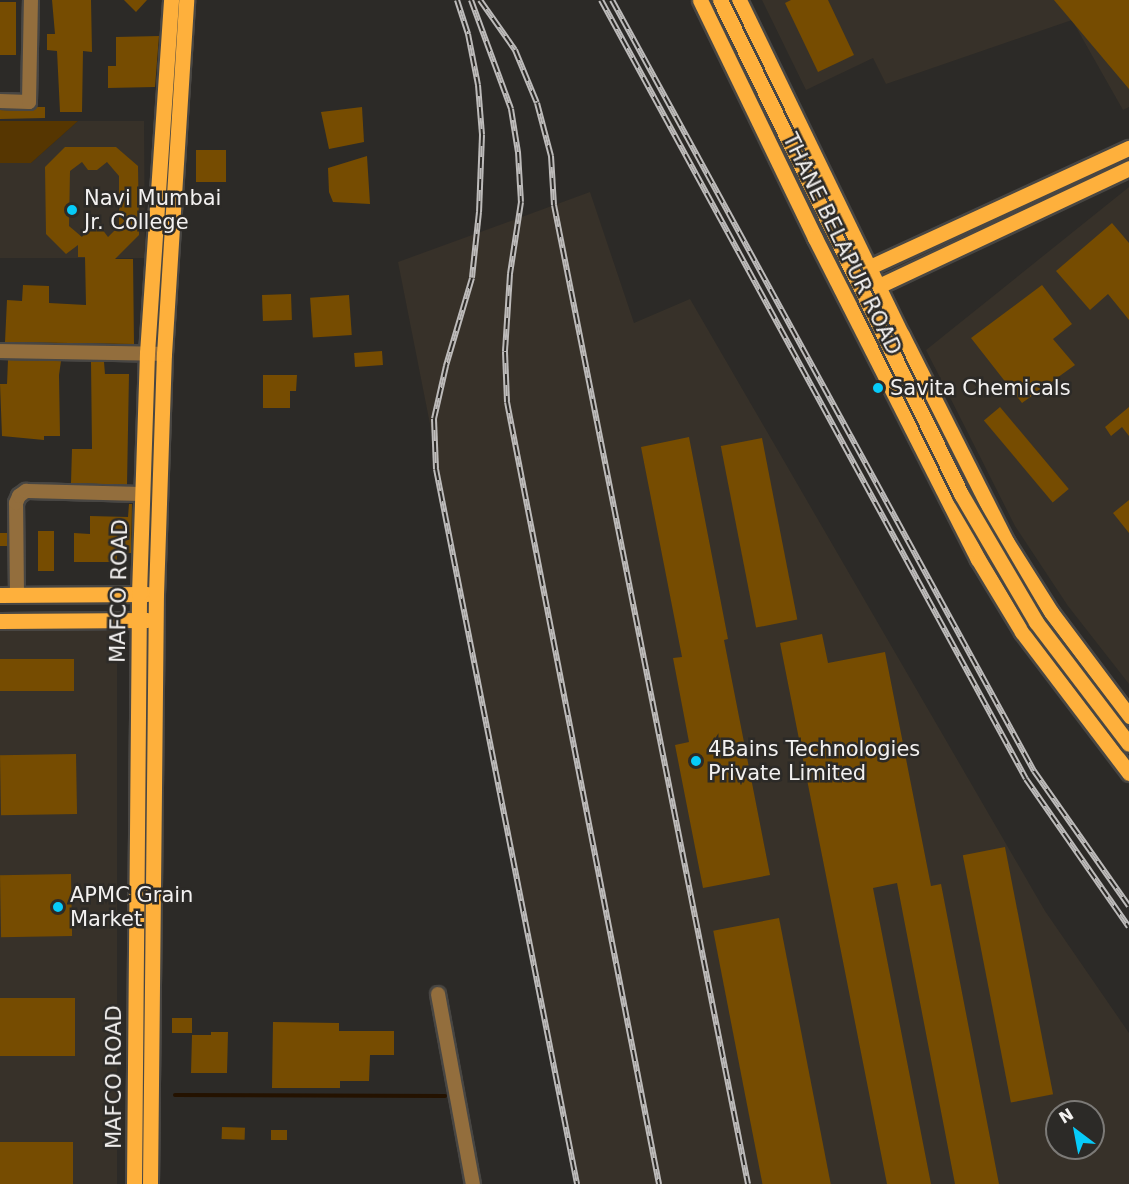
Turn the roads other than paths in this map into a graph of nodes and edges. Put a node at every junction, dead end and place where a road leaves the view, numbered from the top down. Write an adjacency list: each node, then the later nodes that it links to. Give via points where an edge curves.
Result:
1 (31, 0): 7 (street, via 29,102)
2 (171, 0): 15 (main road, MAFCO ROAD)
3 (186, 0): 16 (main road, MAFCO ROAD)
4 (700, 0): 11 (main road, THANE BELAPUR ROAD)
5 (720, 0): 26 (main road, bridge, via 961,494 1036,622)
6 (740, 0): 10 (main road)
7 (0, 101)
8 (1129, 148): 10 (main road)
9 (1129, 168): 12 (main road)
10 (868, 267): 11 (main road); 12 (main road)
11 (837, 282): 13 (main road, THANE BELAPUR ROAD)
12 (878, 286): 13 (main road); 25 (main road, via 1006,541 1051,612)
13 (846, 301): 27 (main road, THANE BELAPUR ROAD, via 983,568 1022,632)
14 (0, 351): 15 (street)
15 (147, 353): 16 (street); 17 (main road, MAFCO ROAD)
16 (164, 354): 19 (main road, MAFCO ROAD)
17 (143, 495): 18 (main road, MAFCO ROAD); 20 (street, via 26,491 19,496)
18 (139, 594): 19 (main road); 20 (main road); 22 (main road, MAFCO ROAD)
19 (156, 594): 23 (main road, MAFCO ROAD)
20 (17, 595): 21 (main road)
21 (0, 596)
22 (139, 620): 23 (main road); 24 (main road); 29 (main road, MAFCO ROAD)
23 (156, 620): 30 (main road, MAFCO ROAD)
24 (0, 621)
25 (1129, 716)
26 (1129, 744)
27 (1129, 773)
28 (438, 994): 31 (street)
29 (134, 1184)
30 (150, 1184)
31 (473, 1184)

